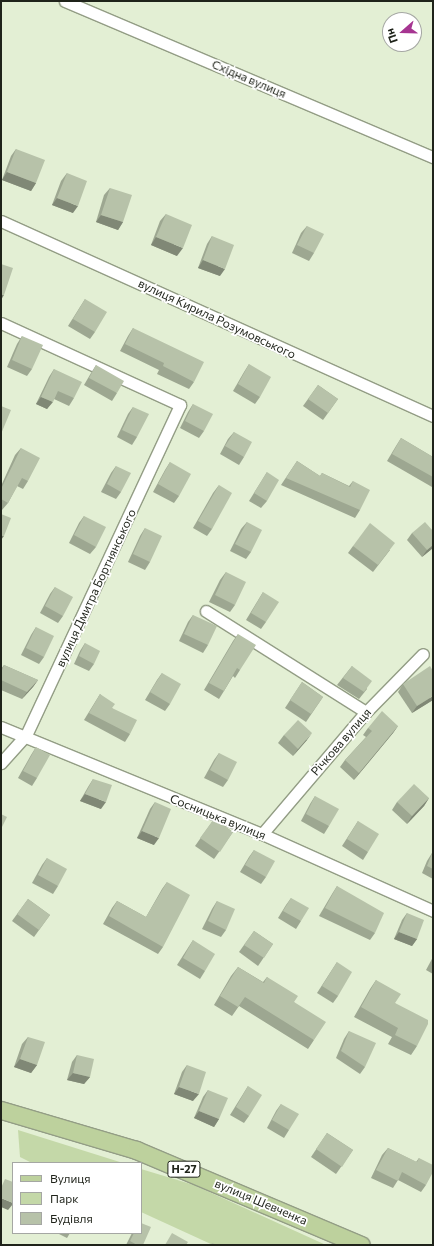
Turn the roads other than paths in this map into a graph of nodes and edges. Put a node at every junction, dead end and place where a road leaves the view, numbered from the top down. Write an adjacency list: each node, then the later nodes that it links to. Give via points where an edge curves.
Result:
1 (65, 1): 2 (street, Східна вулиця)
2 (433, 157)
3 (1, 221): 5 (street, вулиця Кирила Розумовського)
4 (1, 324): 10 (street, вулиця Дмитра Бортнянського, via 180,405)
5 (433, 416)
6 (206, 611): 8 (street)
7 (423, 654): 8 (street, Річкова вулиця)
8 (366, 712): 12 (street, Річкова вулиця)
9 (1, 727): 10 (street, Сосницька вулиця)
10 (26, 735): 11 (street, вулиця Дмитра Бортнянського); 12 (street, Сосницька вулиця)
11 (1, 763)
12 (262, 834): 13 (street, Сосницька вулиця)
13 (433, 911)
14 (1, 1110): 15 (main road, вулиця Шевченка / Н-27, via 136,1150)
15 (361, 1245)

